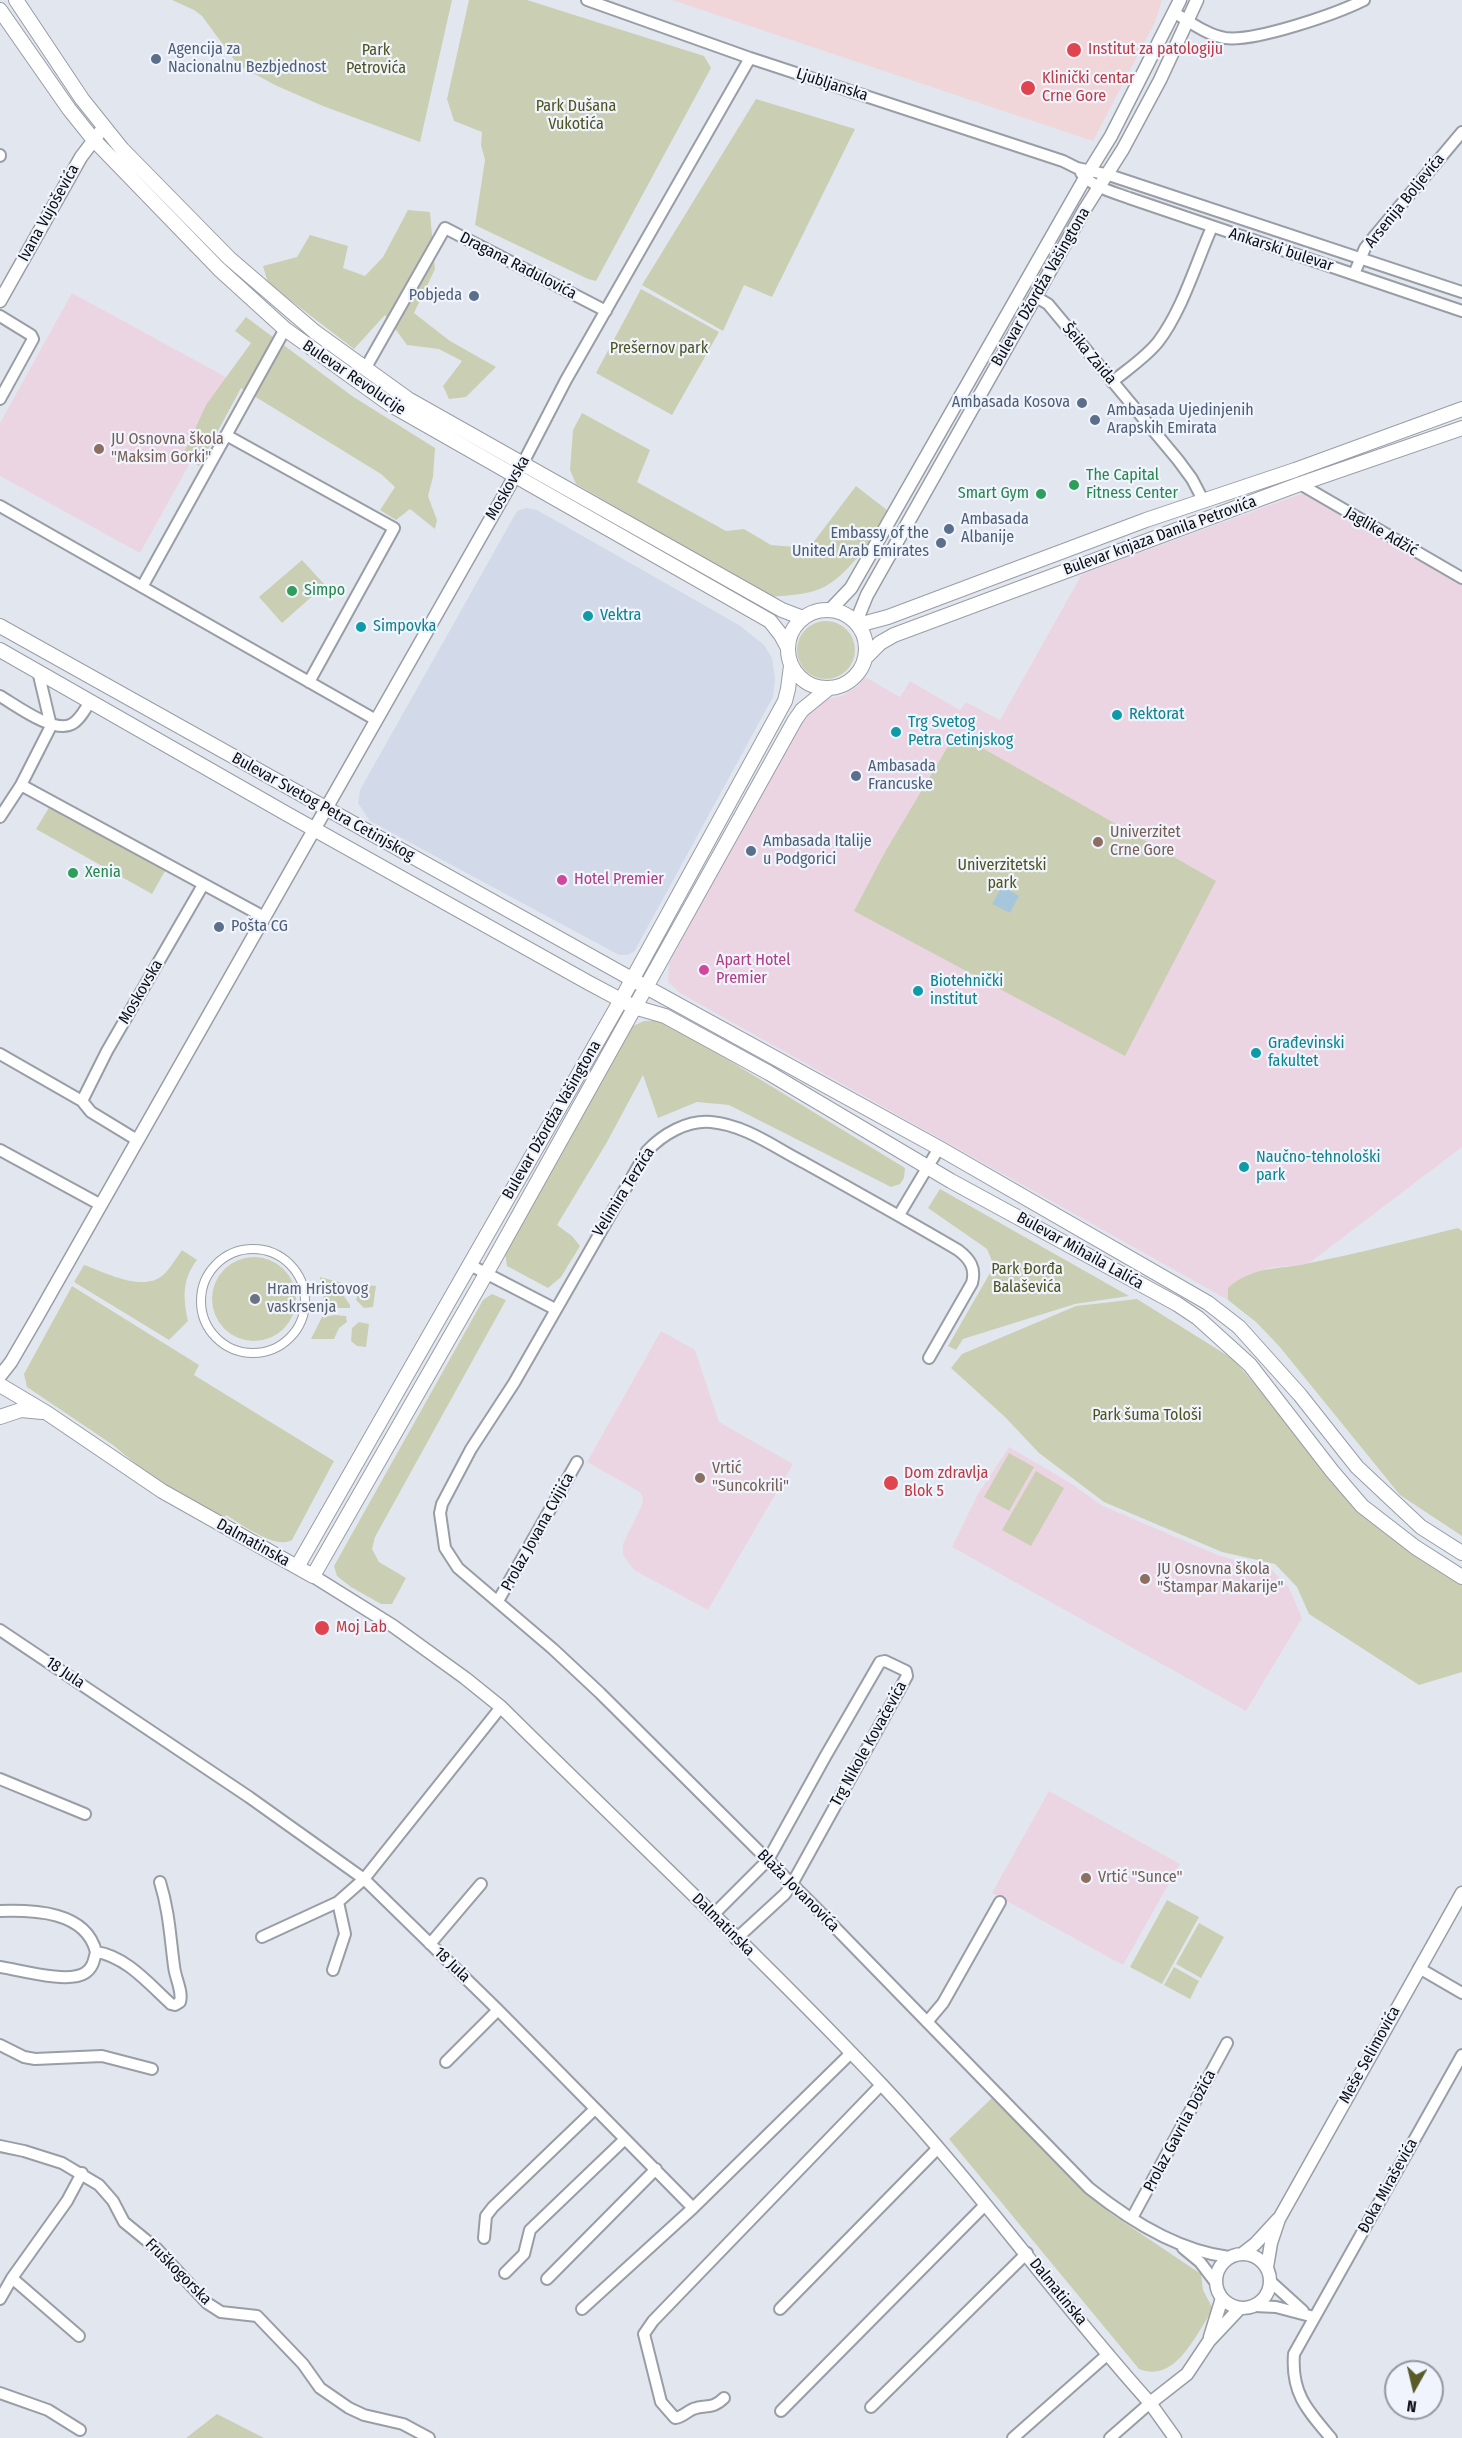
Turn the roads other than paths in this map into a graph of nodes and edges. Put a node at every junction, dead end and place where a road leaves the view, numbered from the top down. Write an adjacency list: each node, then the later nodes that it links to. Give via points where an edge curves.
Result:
1 (16, 0): 10 (main road, Bulevar Revolucije)
2 (587, 0): 9 (street, Ljubljanska)
3 (1180, 0): 7 (street, Bulevar Džordža Vašingtona)
4 (1197, 0): 8 (street, Bulevar Džordža Vašingtona)
5 (1364, 0): 8 (street, via 1341,11 1241,39 1214,35)
6 (0, 10): 12 (main road, Bulevar Revolucije)
7 (1175, 13): 8 (street); 13 (street, Bulevar Džordža Vašingtona, via 1108,143)
8 (1188, 21): 14 (street, Bulevar Džordža Vašingtona)
9 (750, 58): 13 (street, Ljubljanska, via 1064,161); 22 (street, Moskovska)
10 (103, 128): 12 (street, Ivana Vujoševića); 26 (main road, Bulevar Revolucije, via 244,273)
11 (1462, 132): 17 (street, Arsenija Boljevića, via 1373,238)
12 (93, 139): 21 (street, Ivana Vujoševića); 25 (main road, Bulevar Revolucije, via 219,268)
13 (1084, 172): 14 (street, Ljubljanska); 15 (street, Ljubljanska); 39 (street, Bulevar Džordža Vašingtona, via 851,588)
14 (1108, 175): 15 (street, Bulevar Džordža Vašingtona); 17 (street, Ankarski bulevar)
15 (1100, 187): 16 (street, Ankarski bulevar); 20 (street, Bulevar Džordža Vašingtona)
16 (1212, 227): 18 (street, Ankarski bulevar); 27 (street, via 1166,330 1149,352)
17 (1361, 258): 18 (street, Arsenija Boljevića); 19 (street, Ankarski bulevar)
18 (1354, 274): 23 (street, Ankarski bulevar)
19 (1462, 292)
20 (1036, 297): 27 (street, Šeika Zaida, via 1048,304); 41 (street, Bulevar Džordža Vašingtona, via 867,595)
21 (0, 301)
22 (606, 311): 26 (street, Dragana Radulovića, via 446,228); 32 (street, Moskovska)
23 (1462, 311)
24 (0, 316): 28 (street, via 33,339)
25 (285, 329): 31 (street); 33 (main road, Bulevar Revolucije, via 391,405)
26 (365, 369): 32 (main road, Bulevar Revolucije, via 408,399)
27 (1112, 382): 35 (street, Šeika Zaida, via 1178,460)
28 (0, 399)
29 (1462, 409): 35 (main road, Bulevar knjaza Danila Petrovića)
30 (1462, 428): 34 (main road, Bulevar knjaza Danila Petrovića)
31 (226, 435): 38 (street); 48 (street, via 394,528)
32 (523, 463): 33 (street, Moskovska); 40 (main road, Bulevar Revolucije, via 782,610)
33 (515, 477): 43 (main road, Bulevar Revolucije, via 770,621); 52 (street, Moskovska)
34 (1300, 484): 37 (street, Jaglike Adžić); 45 (main road, Bulevar knjaza Danila Petrovića, via 894,635)
35 (1203, 500): 41 (main road, Bulevar knjaza Danila Petrovića, via 888,617)
36 (0, 506): 38 (street)
37 (1462, 578)
38 (142, 587): 48 (street)
39 (830, 610): 40 (main road); 41 (main road)
40 (803, 618): 43 (main road, via 790,635)
41 (857, 624): 45 (main road, via 865,641)
42 (0, 626): 55 (main road, Bulevar Svetog Petra Cetinjskog)
43 (788, 648): 46 (main road)
44 (0, 650): 47 (main road, Bulevar Svetog Petra Cetinjskog)
45 (865, 658): 49 (main road, via 855,677)
46 (791, 666): 49 (main road, via 811,685); 60 (main road, Bulevar Džordža Vašingtona, via 784,701)
47 (38, 671): 51 (main road, Bulevar Svetog Petra Cetinjskog); 53 (street)
48 (309, 682): 52 (street)
49 (829, 688): 61 (main road, Bulevar Džordža Vašingtona, via 795,720)
50 (0, 696): 53 (street)
51 (90, 702): 53 (street, via 73,724); 57 (main road, Bulevar Svetog Petra Cetinjskog)
52 (376, 720): 55 (street, Moskovska)
53 (51, 726): 54 (street)
54 (21, 784): 56 (street); 58 (street)
55 (325, 809): 57 (street, Moskovska); 60 (main road, Bulevar Svetog Petra Cetinjskog)
56 (0, 818)
57 (314, 829): 59 (street, Moskovska); 62 (main road, Bulevar Svetog Petra Cetinjskog)
58 (203, 885): 59 (street); 65 (street, Moskovska)
59 (264, 917): 66 (street, Moskovska)
60 (632, 979): 61 (main road, Bulevar Svetog Petra Cetinjskog); 62 (main road, Bulevar Džordža Vašingtona)
61 (645, 987): 63 (main road, Bulevar Džordža Vašingtona); 67 (main road, Bulevar Mihaila Lalića)
62 (621, 1000): 63 (main road, Bulevar Svetog Petra Cetinjskog); 72 (main road, Bulevar Džordža Vašingtona)
63 (634, 1007): 69 (main road, Bulevar Mihaila Lalića, via 662,1015 702,1036); 73 (main road, Bulevar Džordža Vašingtona)
64 (0, 1054): 65 (street)
65 (82, 1101): 66 (street, via 91,1112)
66 (137, 1140): 70 (street, Moskovska)
67 (939, 1148): 69 (street); 82 (main road, Bulevar Mihaila Lalića, via 1208,1303 1236,1324 1357,1467 1421,1527)
68 (0, 1150): 70 (street)
69 (928, 1166): 71 (street); 85 (main road, Bulevar Mihaila Lalića, via 1198,1318 1250,1365 1362,1506)
70 (101, 1205): 77 (street, Moskovska)
71 (899, 1215): 75 (street, Velimira Terzića, via 738,1127 695,1123 658,1139 646,1151); 76 (street, Velimira Terzića, via 958,1250 972,1265 972,1283)
72 (470, 1265): 73 (street); 83 (main road, Bulevar Džordža Vašingtona)
73 (486, 1274): 75 (street); 84 (main road, Bulevar Džordža Vašingtona)
74 (304, 1309): 74 (street, via 304,1289 296,1270 267,1250 254,1248 229,1254 210,1269 201,1291 206,1326 222,1343 244,1353 279,1346 296,1331)
75 (555, 1309): 81 (street, Velimira Terzića, via 460,1469 442,1504)
76 (929, 1358)
77 (2, 1382): 78 (main road, Dalmatinska)
78 (47, 1413): 79 (main road, via 21,1410); 83 (main road, Dalmatinska, via 162,1491)
79 (0, 1417)
80 (577, 1462): 86 (street, Prolaz Jovana Cvijića)
81 (441, 1523): 86 (street, Blaža Jovanovića, via 450,1558)
82 (1462, 1553)
83 (297, 1567): 84 (main road, Dalmatinska)
84 (313, 1576): 88 (street, Dalmatinska, via 393,1626)
85 (1462, 1577)
86 (498, 1601): 91 (street, Blaža Jovanovića, via 600,1693)
87 (0, 1630): 92 (street, 18 Jula)
88 (501, 1707): 92 (street); 100 (street, Dalmatinska)
89 (0, 1779): 90 (street)
90 (85, 1814)
91 (768, 1860): 95 (street, Blaža Jovanovića); 95 (street, Trg Nikole Kovačevića, via 880,1662 906,1671 907,1676); 100 (street)
92 (364, 1879): 97 (street); 103 (street, 18 Jula)
93 (160, 1882): 104 (street, via 172,1932 180,2002 171,2004 121,1961)
94 (481, 1884): 103 (street)
95 (792, 1884): 102 (street); 110 (street, Blaža Jovanovića)
96 (1462, 1893): 106 (street, Meše Selimovića)
97 (338, 1902): 101 (street); 107 (street, via 345,1934)
98 (1000, 1902): 110 (street, via 943,2003)
99 (0, 1911): 104 (street, via 31,1910 64,1918 89,1936)
100 (713, 1916): 102 (street, Dalmatinska)
101 (262, 1937)
102 (736, 1939): 113 (street, Dalmatinska)
103 (430, 1944): 109 (street, 18 Jula)
104 (96, 1952): 105 (street, via 92,1966 80,1975)
105 (0, 1967)
106 (1419, 1968): 108 (street); 127 (street, Meše Selimovića)
107 (333, 1970)
108 (1462, 1993)
109 (498, 2010): 115 (street); 118 (street, 18 Jula)
110 (927, 2022): 126 (street, Blaža Jovanovića, via 1076,2176)
111 (1227, 2043): 126 (street, Prolaz Gavrila Dožića)
112 (0, 2045): 116 (street, via 34,2059 102,2056)
113 (850, 2054): 117 (street, Dalmatinska); 125 (street)
114 (1462, 2055): 145 (street, Đoka Miraševića)
115 (446, 2062)
116 (152, 2068)
117 (881, 2085): 121 (street, Dalmatinska); 150 (street, via 644,2334 661,2402 675,2418 693,2409 712,2407)
118 (595, 2109): 119 (street, 18 Jula); 128 (street, via 493,2207 486,2216)
119 (625, 2139): 122 (street, 18 Jula); 134 (street, via 530,2230 524,2253)
120 (0, 2146): 123 (street, Fruškogorska, via 62,2163)
121 (938, 2148): 124 (street, Dalmatinska); 142 (street)
122 (656, 2169): 125 (street, 18 Jula); 136 (street)
123 (82, 2173): 135 (street, via 54,2221); 155 (street, Fruškogorska, via 107,2193 124,2222 157,2249 207,2303 221,2312 257,2316 303,2364 320,2388 349,2408 403,2424)
124 (985, 2205): 130 (street, Dalmatinska); 153 (street)
125 (693, 2208): 144 (street)
126 (1132, 2218): 129 (street, Blaža Jovanovića)
127 (1279, 2218): 131 (street, Meše Selimovića); 133 (street, Meše Selimovića)
128 (484, 2238)
129 (1176, 2242): 132 (street, Blaža Jovanovića); 138 (street, Blaža Jovanovića, via 1200,2262)
130 (1027, 2253): 148 (street, Dalmatinska); 152 (street)
131 (1242, 2254): 132 (street); 133 (street, via 1256,2257)
132 (1229, 2258): 138 (street, via 1219,2268)
133 (1267, 2267): 137 (street)
134 (504, 2273)
135 (12, 2278): 139 (street); 146 (street)
136 (546, 2279)
137 (1271, 2282): 141 (street, via 1266,2296); 145 (street)
138 (1216, 2283): 140 (street)
139 (1, 2294)
140 (1222, 2298): 143 (street); 147 (street)
141 (1255, 2306): 143 (street); 145 (street)
142 (780, 2308)
143 (1240, 2308): 147 (street)
144 (582, 2309)
145 (1310, 2315): 159 (street, Đoka Miraševića, via 1294,2354 1294,2380 1310,2413)
146 (79, 2336)
147 (1209, 2341): 151 (street, via 1191,2369)
148 (1108, 2354): 151 (street, Dalmatinska); 156 (street)
149 (0, 2393): 154 (street, via 48,2409)
150 (724, 2398)
151 (1150, 2403): 157 (street); 158 (street, Dalmatinska)
152 (871, 2407)
153 (781, 2411)
154 (80, 2430)
155 (429, 2438)
156 (1012, 2438)
157 (1110, 2438)
158 (1175, 2438)
159 (1331, 2438)

